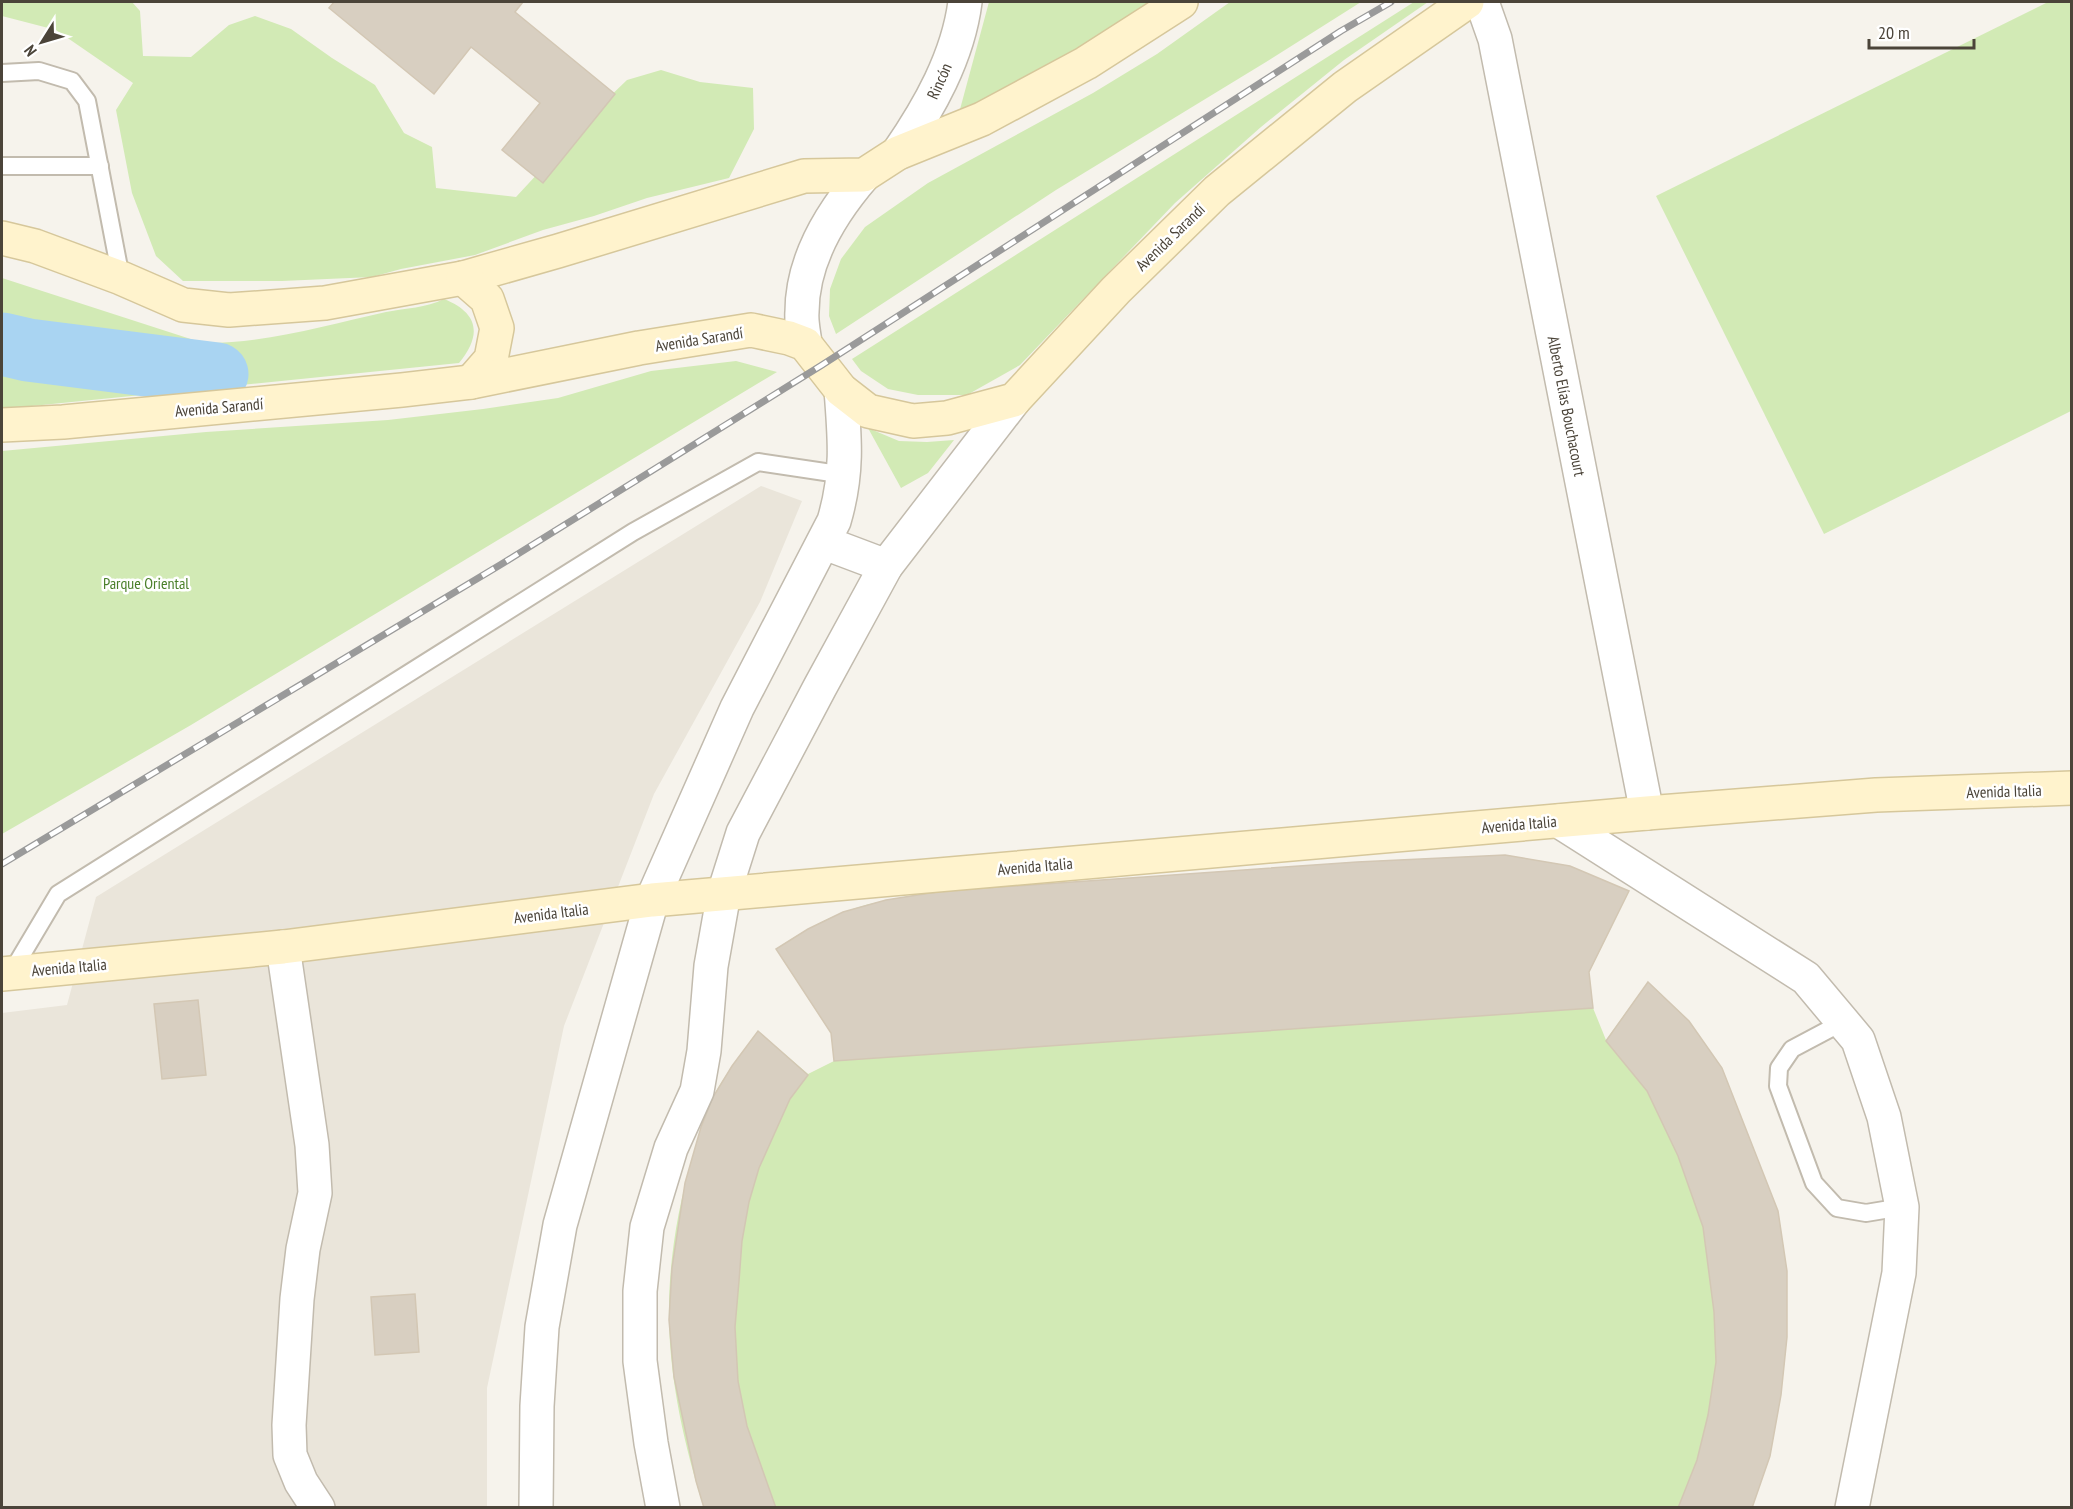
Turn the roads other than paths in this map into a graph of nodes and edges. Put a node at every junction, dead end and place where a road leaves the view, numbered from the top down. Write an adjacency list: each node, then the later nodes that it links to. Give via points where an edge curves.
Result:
1 (964, 2): 6 (street, Rincón, via 955,44 941,80)
2 (1181, 2): 6 (street, via 1086,63 982,119)
3 (1467, 2): 16 (street, Avenida Sarandí, via 1345,87 1217,191 1116,290)
4 (1482, 2): 22 (street, Alberto Elías Bouchacourt, via 1496,39)
5 (2, 73): 8 (lane, via 39,71 72,81 87,102)
6 (898, 153): 9 (street)
7 (2, 166): 8 (lane)
8 (100, 166): 11 (lane)
9 (864, 175): 12 (street, via 804,176); 13 (street, via 830,220 809,268 801,312)
10 (2, 238): 11 (street)
11 (121, 278): 12 (street, via 183,305 229,310 325,303)
12 (463, 278): 14 (street, via 487,299 497,328 491,359)
13 (805, 344): 14 (street, Avenida Sarandí, via 751,330); 15 (street)
14 (471, 382): 17 (street, Avenida Sarandí)
15 (841, 390): 16 (street, via 868,411 913,421 947,418); 18 (street)
16 (1014, 400): 20 (street)
17 (2, 425)
18 (845, 475): 19 (street); 27 (lane, via 758,462 633,532 58,894)
19 (825, 543): 20 (street); 25 (street, via 737,708)
20 (886, 566): 24 (street, via 743,833)
21 (2072, 788): 22 (street, Avenida Italia, via 1876,795)
22 (1647, 813): 23 (street, Avenida Italia)
23 (1559, 821): 24 (street, Avenida Italia); 28 (street, via 1806,978)
24 (724, 893): 25 (street, Avenida Italia); 32 (street, via 711,966 697,1091 656,1193 647,1227 640,1290 640,1361)
25 (652, 900): 26 (street, Avenida Italia); 31 (street, via 560,1225 542,1327)
26 (283, 947): 27 (street, Avenida Italia); 30 (street, via 312,1145 315,1193 297,1299 290,1455)
27 (6, 973)
28 (1843, 1022): 29 (street, via 1858,1040 1884,1117); 29 (lane, via 1792,1049 1779,1068 1778,1086 1814,1183 1837,1208 1866,1213)
29 (1902, 1207): 33 (street, via 1899,1273)
30 (318, 1508)
31 (537, 1508)
32 (663, 1508)
33 (1852, 1508)

